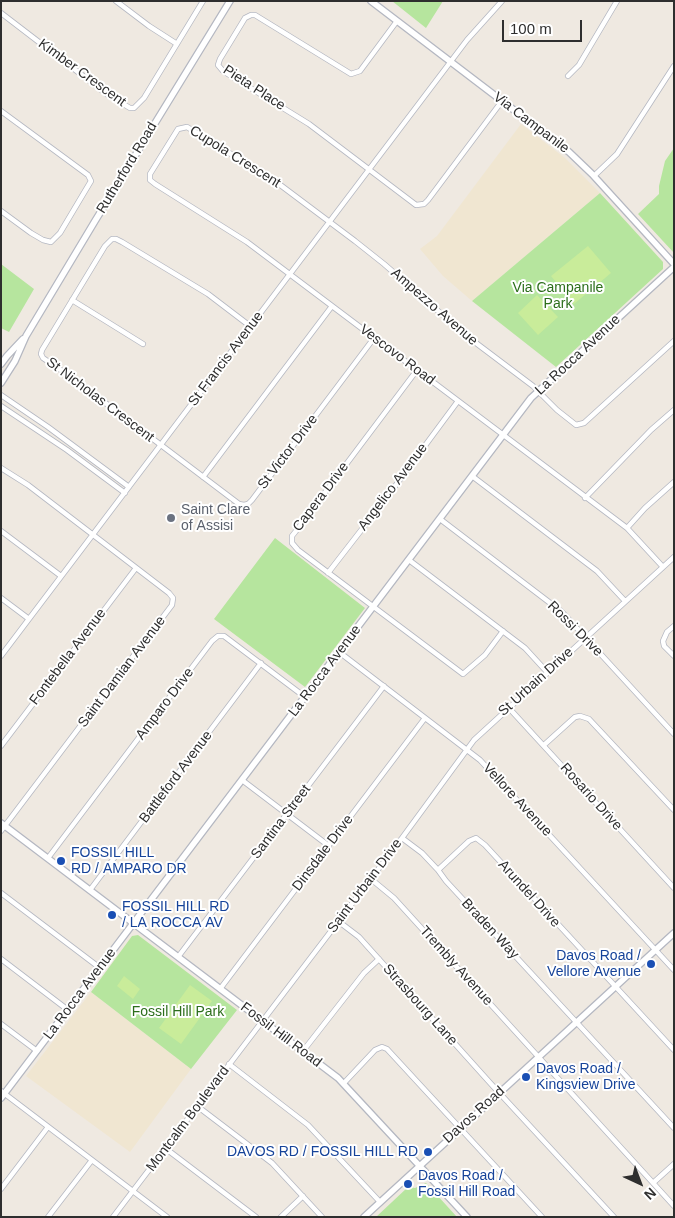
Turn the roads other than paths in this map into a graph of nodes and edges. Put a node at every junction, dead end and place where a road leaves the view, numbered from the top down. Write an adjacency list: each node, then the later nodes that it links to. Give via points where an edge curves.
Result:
1 (116, 1): 9 (street)
2 (203, 1): 9 (street, Kimber Crescent)
3 (230, 1): 24 (street, Rutherford Road)
4 (371, 1): 8 (street, Via Campanile)
5 (502, 1): 10 (street, St Francis Avenue)
6 (617, 1): 12 (street, via 579,65)
7 (1, 13): 9 (street, Kimber Crescent, via 108,95 130,108 141,102)
8 (397, 22): 10 (street, Via Campanile); 15 (street, Pieta Place, via 357,73 347,72 255,15 245,18 218,62 223,71 298,117)
9 (177, 44)
10 (450, 62): 13 (street, Via Campanile); 15 (street, St Francis Avenue)
11 (674, 66): 16 (street, via 617,154)
12 (568, 76)
13 (502, 101): 15 (street, via 424,204 416,205); 16 (street, Via Campanile, via 569,152)
14 (1, 111): 17 (street, via 88,175 91,182 51,242 31,233)
15 (369, 170): 18 (street, St Francis Avenue)
16 (594, 176): 19 (street, Via Campanile)
17 (1, 210)
18 (330, 222): 20 (street, St Francis Avenue); 20 (street, Cupola Crescent, via 275,181 187,127 178,129 150,174 150,180 236,234); 31 (street, Ampezzo Avenue)
19 (674, 265): 31 (street, La Rocca Avenue)
20 (290, 274): 22 (street, Vescovo Road); 23 (street, St Francis Avenue)
21 (72, 300): 23 (street, St Nicholas Crescent, via 107,242 116,238 208,294); 27 (street); 37 (street, St Nicholas Crescent, via 42,350 43,358)
22 (332, 306): 25 (street, Vescovo Road); 40 (street)
23 (250, 326): 37 (street, St Francis Avenue)
24 (26, 336): 28 (street, Rutherford Road); 30 (street, Rutherford Road)
25 (374, 338): 29 (street, Vescovo Road); 40 (street, St Victor Drive, via 248,504 239,504)
26 (674, 341): 31 (street, Ampezzo Avenue, via 584,424 576,425)
27 (142, 344)
28 (1, 364)
29 (417, 370): 33 (street, Vescovo Road); 53 (street, Capera Drive, via 292,536 293,546)
30 (1, 383)
31 (538, 392): 36 (street, La Rocca Avenue)
32 (1, 395): 42 (street)
33 (458, 400): 36 (street, Vescovo Road); 53 (street, Angelico Avenue)
34 (1, 406): 43 (street)
35 (674, 410): 44 (street)
36 (503, 435): 39 (street, La Rocca Avenue); 44 (street, Vescovo Road)
37 (161, 445): 40 (street, St Victor Drive); 42 (street, St Francis Avenue)
38 (1, 468): 48 (street, Saint Damian Avenue)
39 (472, 476): 45 (street, La Rocca Avenue); 56 (street, via 597,571)
40 (203, 477)
41 (674, 482): 46 (street)
42 (129, 487): 43 (street, St Francis Avenue)
43 (125, 493): 48 (street, St Francis Avenue)
44 (585, 498): 46 (street, Vescovo Road)
45 (440, 519): 50 (street, La Rocca Avenue); 61 (street, Rossi Drive, via 562,612)
46 (627, 528): 51 (street, Vescovo Road)
47 (1, 531): 54 (street)
48 (92, 536): 52 (street, Saint Damian Avenue); 54 (street, St Francis Avenue)
49 (674, 556): 51 (street, St Urbain Drive)
50 (409, 560): 57 (street, La Rocca Avenue); 60 (street)
51 (663, 567): 56 (street, St Urbain Drive)
52 (136, 568): 73 (street, Fontebella Avenue); 78 (street, Saint Damian Avenue, via 169,593 173,598 172,605)
53 (328, 573): 57 (street, Capera Drive)
54 (62, 576): 58 (street, St Francis Avenue)
55 (1, 598): 58 (street)
56 (625, 602): 61 (street, St Urbain Drive)
57 (373, 607): 60 (street, Capera Drive, via 463,674 486,655); 62 (street, La Rocca Avenue)
58 (29, 619): 63 (street, St Francis Avenue)
59 (674, 626): 64 (street, via 663,641)
60 (503, 632): 66 (street)
61 (585, 637): 66 (street, St Urbain Drive); 71 (street, Rossi Drive)
62 (339, 652): 67 (street, Vellore Avenue); 68 (street, La Rocca Avenue)
63 (1, 656)
64 (674, 656)
65 (261, 663): 68 (street, Amparo Drive); 81 (street, Amparo Drive, via 224,636 212,641); 85 (street, Battleford Avenue)
66 (547, 672): 69 (street, St Urbain Drive)
67 (384, 686): 70 (street, Vellore Avenue); 77 (street, Santina Street)
68 (305, 697): 75 (street, La Rocca Avenue)
69 (508, 707): 72 (street, Rosario Drive); 74 (street, St Urbain Drive)
70 (425, 718): 74 (street, Vellore Avenue); 80 (street, Dinsdale Drive)
71 (674, 734)
72 (544, 745): 76 (street, via 575,718 589,719); 84 (street, Rosario Drive)
73 (1, 746)
74 (467, 750): 79 (street, Saint Urbain Drive); 90 (street, Vellore Avenue, via 480,760)
75 (242, 780): 77 (street); 88 (street, La Rocca Avenue)
76 (674, 810)
77 (287, 814): 80 (street); 91 (street, Santina Street)
78 (2, 826): 81 (street, Fossil Hill Road)
79 (402, 838): 82 (street, Braden Way); 83 (street, Saint Urbain Drive)
80 (329, 846): 97 (street, Dinsdale Drive)
81 (48, 858): 85 (street, Fossil Hill Road)
82 (438, 870): 96 (street, Arundel Drive, via 476,838); 100 (street, Braden Way)
83 (370, 879): 87 (street, Saint Urbain Drive); 105 (street, Trembly Avenue, via 394,898)
84 (674, 888)
85 (90, 890): 88 (street, Fossil Hill Road)
86 (1, 893): 94 (street)
87 (338, 921): 93 (street, Strasbourg Lane, via 356,934); 99 (street, Saint Urbain Drive)
88 (134, 923): 91 (street, Fossil Hill Road); 94 (street, La Rocca Avenue)
89 (674, 933): 90 (street, Davos Road)
90 (655, 950): 95 (street, Vellore Avenue); 96 (street, Davos Road)
91 (178, 957): 97 (street, Fossil Hill Road)
92 (1, 959): 98 (street)
93 (378, 959): 104 (street); 108 (street, Strasbourg Lane)
94 (100, 968): 98 (street, La Rocca Avenue)
95 (674, 970)
96 (615, 986): 100 (street, Davos Road); 102 (street)
97 (220, 989): 99 (street, Fossil Hill Road)
98 (68, 1010): 103 (street, La Rocca Avenue)
99 (262, 1020): 104 (street, Fossil Hill Road); 106 (street, Montcalm Boulevard)
100 (577, 1022): 105 (street, Davos Road); 113 (street, Braden Way)
101 (1, 1024): 103 (street)
102 (674, 1050)
103 (37, 1051): 109 (street, La Rocca Avenue)
104 (303, 1051): 107 (street, Fossil Hill Road)
105 (538, 1057): 108 (street, Davos Road); 118 (street, Trembly Avenue)
106 (229, 1064): 110 (street, Montcalm Boulevard); 122 (street, via 308,1124)
107 (344, 1082): 112 (street, via 375,1050 387,1048); 117 (street, Fossil Hill Road)
108 (499, 1093): 112 (street, Davos Road); 133 (street, Strasbourg Lane)
109 (2, 1094): 111 (street)
110 (197, 1106): 114 (street, Montcalm Boulevard); 121 (street, via 272,1163)
111 (48, 1127): 115 (street); 119 (street)
112 (461, 1128): 117 (street, Davos Road); 132 (street)
113 (674, 1128)
114 (165, 1148): 120 (street, Montcalm Boulevard); 127 (street)
115 (92, 1160): 120 (street); 124 (street)
116 (674, 1164): 118 (street)
117 (420, 1165): 122 (street, Davos Road); 131 (street, Fossil Hill Road)
118 (653, 1183): 123 (street, Trembly Avenue)
119 (1, 1189)
120 (133, 1191): 125 (street, Montcalm Boulevard); 126 (street)
121 (303, 1196): 128 (street); 129 (street)
122 (380, 1202): 130 (street, Davos Road)
123 (674, 1206)
124 (48, 1217)
125 (113, 1217)
126 (167, 1217)
127 (256, 1217)
128 (281, 1217)
129 (322, 1217)
130 (364, 1217)
131 (466, 1217)
132 (542, 1217)
133 (614, 1217)

